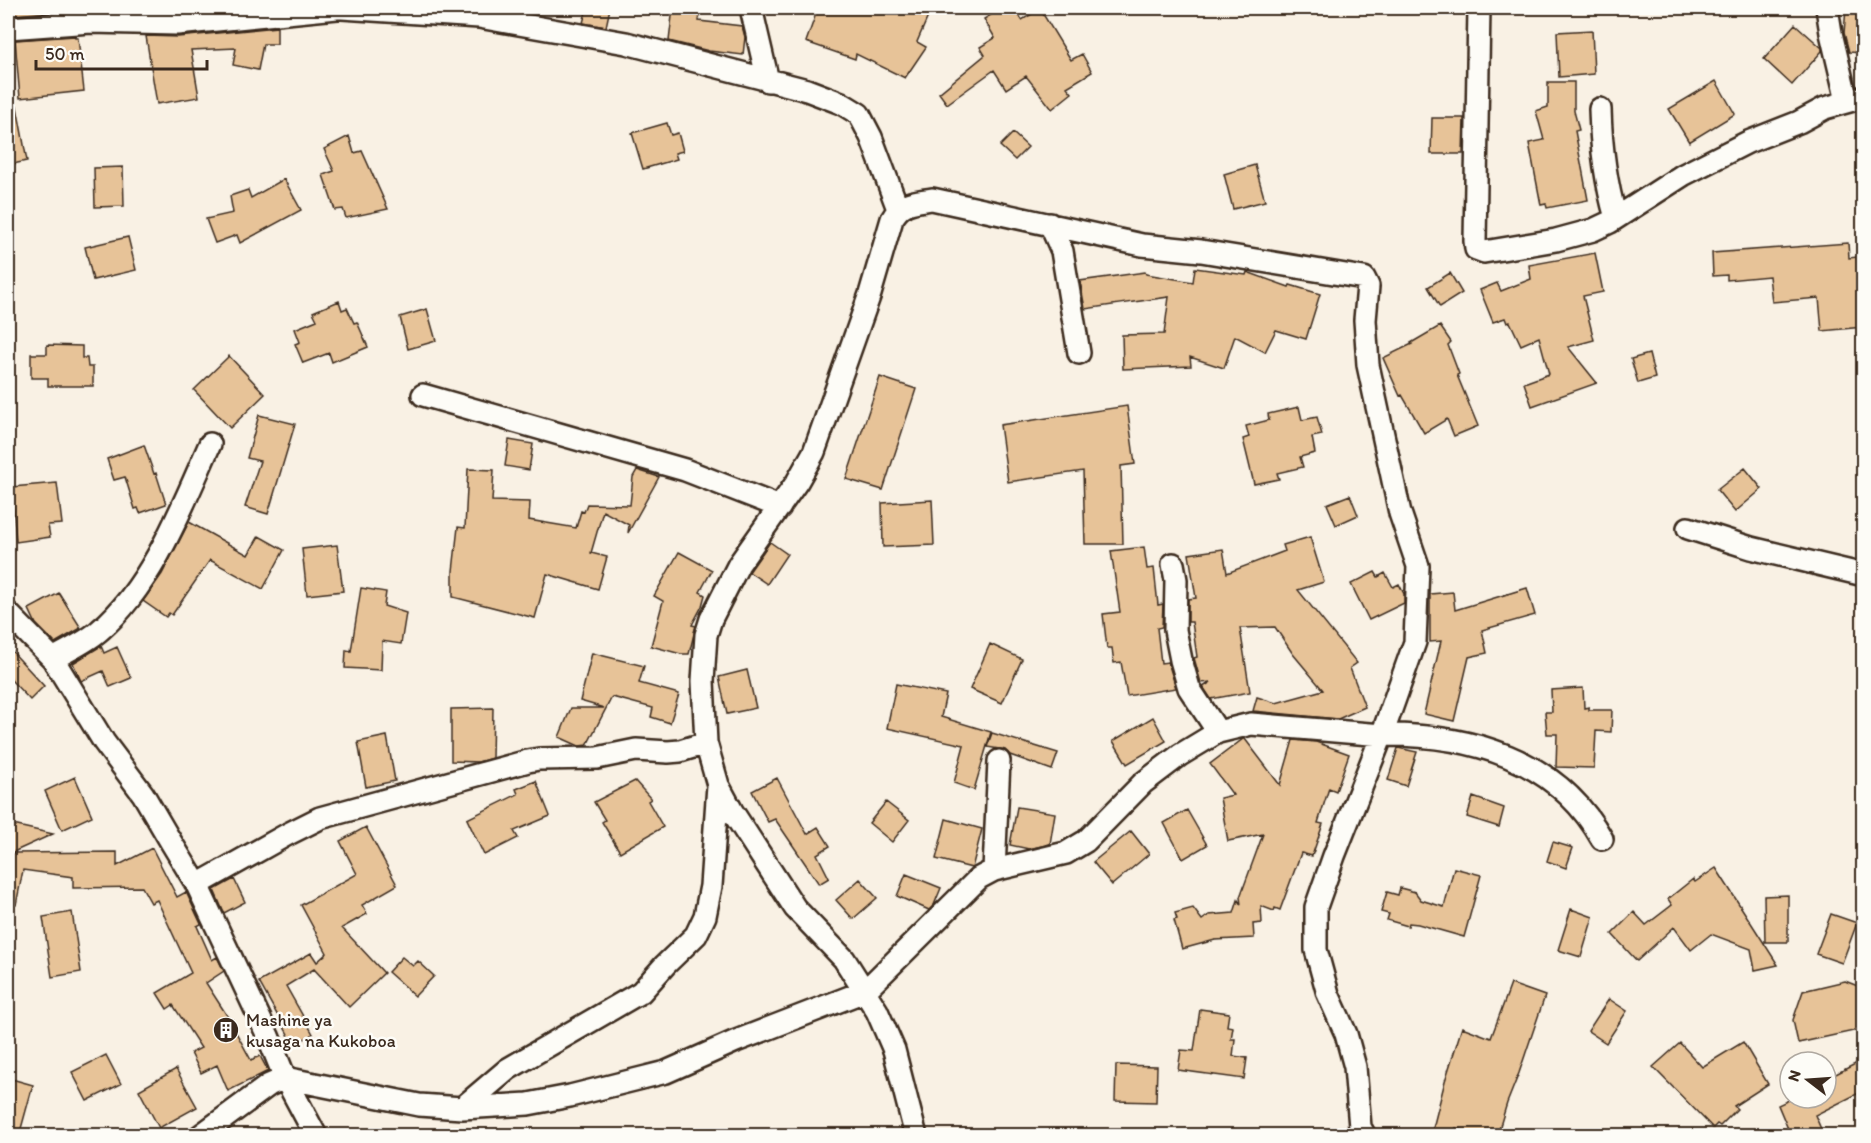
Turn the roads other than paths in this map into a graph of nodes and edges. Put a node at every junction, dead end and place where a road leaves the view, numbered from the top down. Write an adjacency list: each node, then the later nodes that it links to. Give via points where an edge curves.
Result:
1 (337, 8): 6 (street, via 177,24 91,22)
2 (342, 8): 7 (street, via 490,19 626,43)
3 (751, 8): 7 (street)
4 (1479, 8): 11 (street, via 1476,249 1484,252 1556,240 1593,230)
5 (1827, 8): 8 (street, via 1830,33)
6 (8, 28)
7 (768, 81): 10 (street, via 821,95 859,114)
8 (1855, 99): 11 (street, via 1825,108 1739,147 1683,175)
9 (1600, 109): 11 (street, via 1606,184)
10 (898, 209): 12 (street, via 909,202 932,199); 16 (street, via 814,452)
11 (1616, 218)
12 (1050, 224): 13 (street, via 1062,251); 23 (street, via 1142,245 1364,278 1368,286 1368,365 1400,513 1418,566 1415,642)
13 (1079, 353)
14 (423, 395): 16 (street, via 675,467)
15 (210, 444): 21 (street, via 160,553 128,600 100,630)
16 (780, 507): 24 (street, via 739,564 711,619 703,666)
17 (1688, 528): 19 (street)
18 (1173, 564): 22 (street, via 1175,630 1181,660 1190,688)
19 (1863, 575)
20 (8, 613): 21 (street)
21 (53, 659): 29 (street, via 104,742 143,794)
22 (1218, 732): 23 (street, via 1251,724); 28 (street, via 1143,783 1086,841 1066,853)
23 (1382, 735): 27 (street, via 1436,737 1480,746 1525,763 1576,802); 33 (street, via 1316,907 1316,950 1355,1067)
24 (706, 743): 26 (street); 29 (street, via 674,752 636,750 597,758 528,761 320,818)
25 (999, 761): 28 (street)
26 (718, 785): 30 (street, via 795,908 844,959); 32 (street, via 711,886 705,916 696,935 641,992 508,1069)
27 (1602, 839)
28 (994, 870): 30 (street, via 979,878)
29 (197, 885): 31 (street)
30 (865, 991): 32 (street, via 666,1072 528,1104); 36 (street, via 894,1050)
31 (285, 1078): 32 (street, via 419,1105); 34 (street, via 269,1084); 35 (street)
32 (462, 1108)
33 (1362, 1133)
34 (200, 1136)
35 (316, 1136)
36 (916, 1136)

